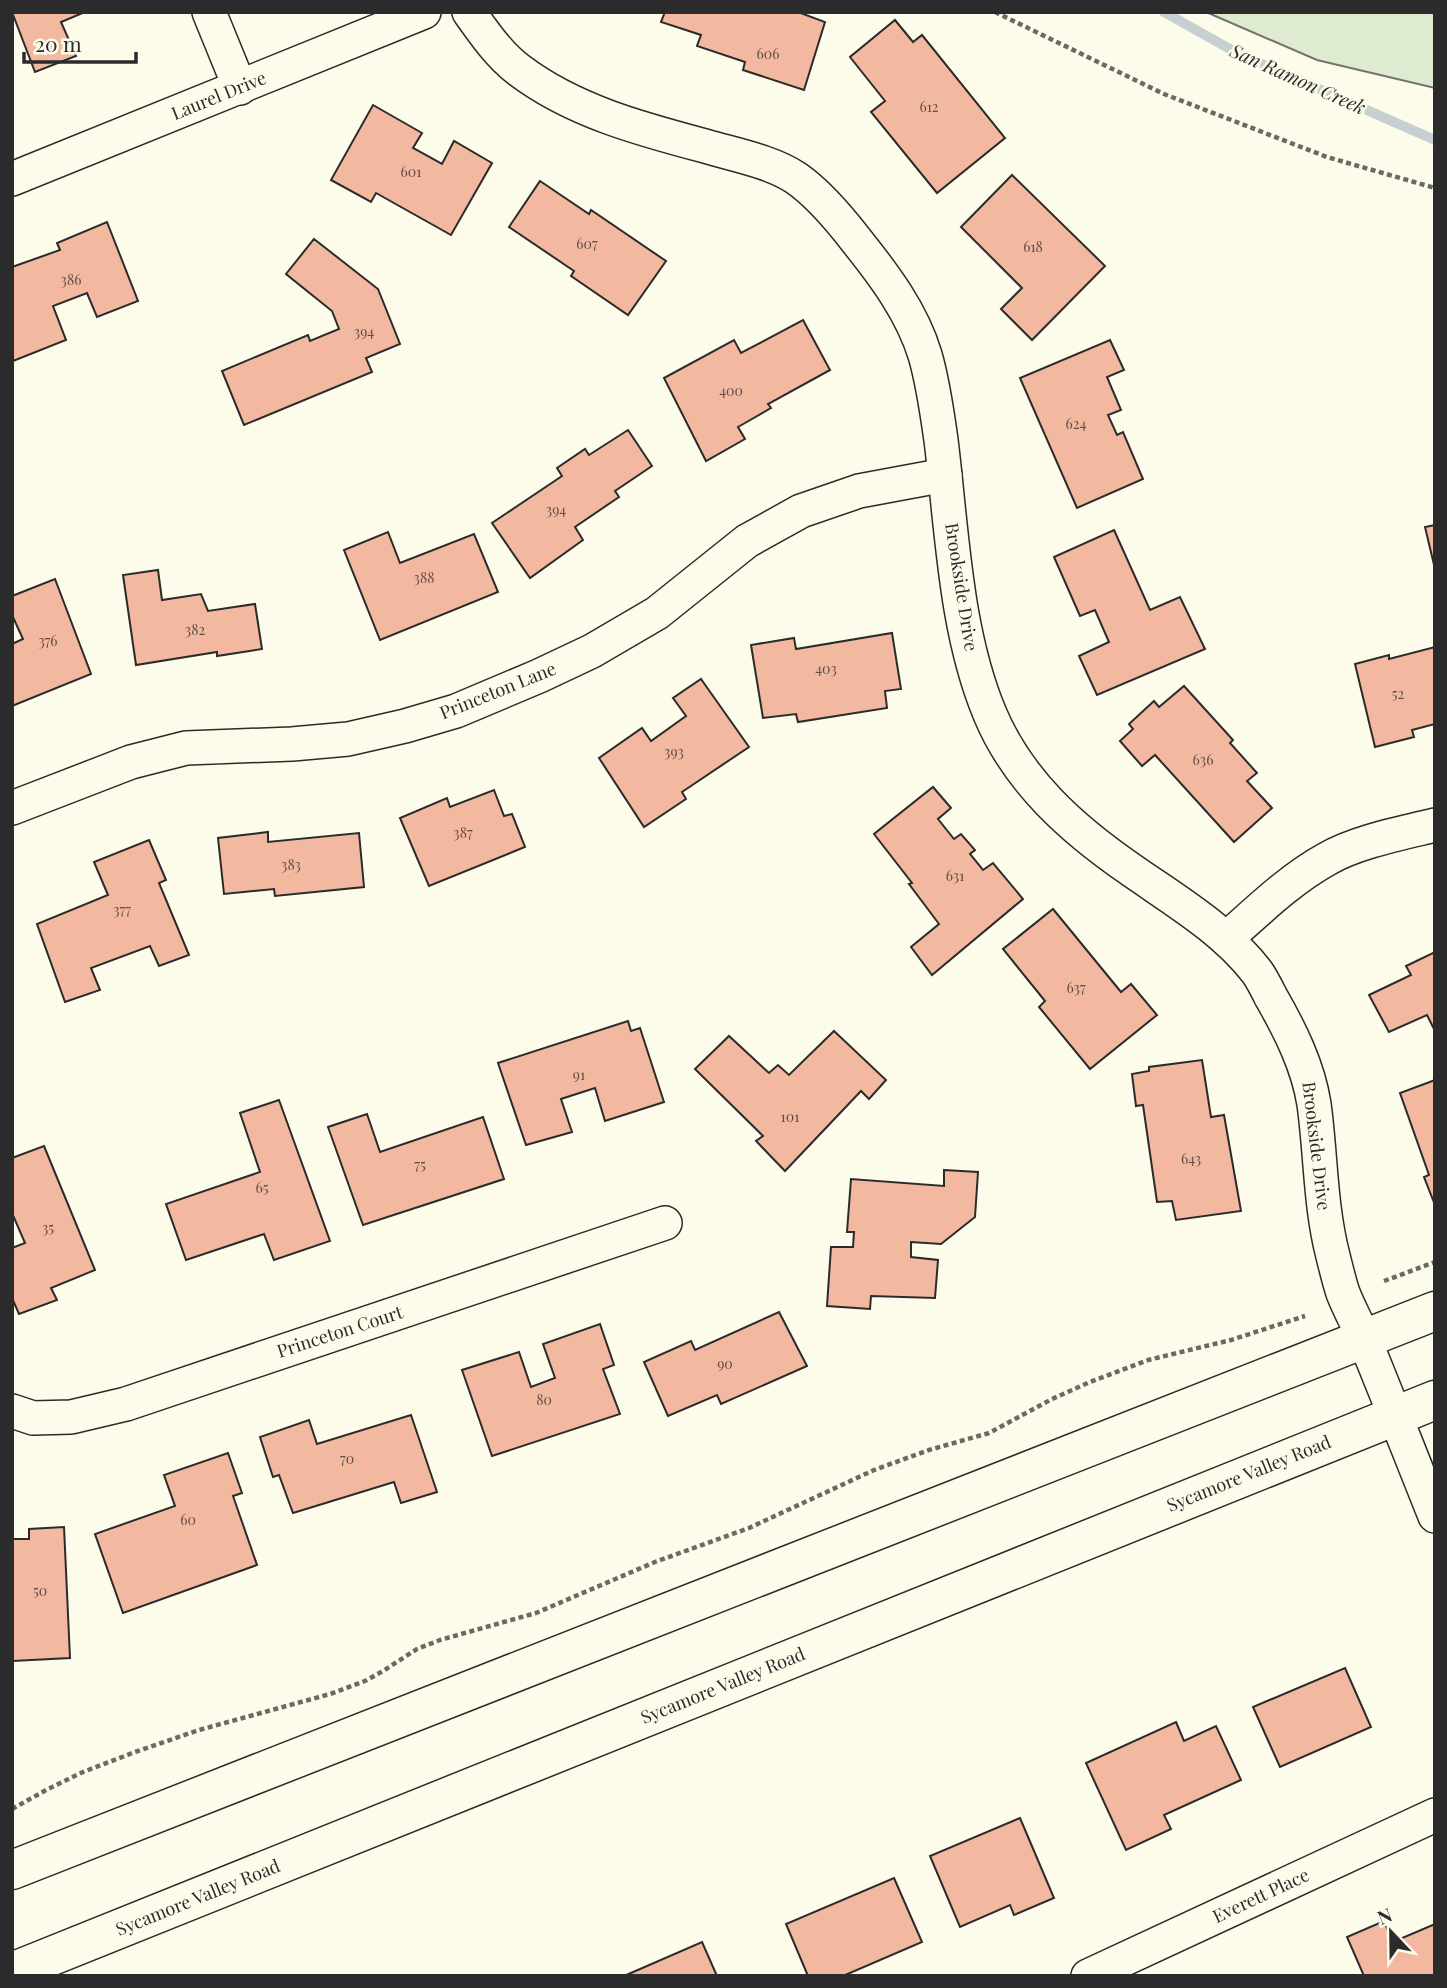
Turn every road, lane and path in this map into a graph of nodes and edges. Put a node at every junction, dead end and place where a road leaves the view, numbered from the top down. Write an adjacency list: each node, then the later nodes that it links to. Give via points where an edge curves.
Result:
1 (209, 12): 5 (street)
2 (424, 12): 5 (street, Laurel Drive)
3 (469, 12): 8 (street, Brookside Drive, via 490,43 517,69 558,95 636,127 766,164 796,178 828,206 889,283 911,321 925,356)
4 (995, 12): 7 (path, via 1164,94 1327,157)
5 (240, 88): 6 (street, Laurel Drive)
6 (12, 179)
7 (1435, 188)
8 (945, 475): 9 (street, Princeton Lane, via 859,491 801,511 747,541 657,613 592,651 456,711 348,739 186,748 131,762); 11 (street, Brookside Drive, via 961,611 990,714 1006,745 1030,781 1070,823)
9 (12, 808)
10 (1435, 825): 11 (street, via 1328,857)
11 (1226, 939): 17 (street, Brookside Drive, via 1257,973 1303,1061 1313,1099 1323,1211 1332,1254)
12 (665, 1223): 19 (street, Princeton Court, via 126,1404 71,1417 33,1418)
13 (1435, 1262): 14 (path)
14 (1384, 1281)
15 (1435, 1311): 17 (main road)
16 (1305, 1316): 22 (path, via 1148,1360 1090,1382 989,1433 874,1470 749,1528 655,1562 536,1614 417,1649 365,1681 135,1752 83,1772)
17 (1364, 1339): 20 (street, Brookside Drive); 24 (main road)
18 (1435, 1399): 20 (main road, Sycamore Valley Road)
19 (12, 1410)
20 (1394, 1416): 21 (street, Brookside Drive); 25 (main road, Sycamore Valley Road)
21 (1435, 1516)
22 (12, 1809)
23 (1435, 1815): 26 (street, Everett Place)
24 (12, 1870)
25 (12, 1972)
26 (1088, 1976)

